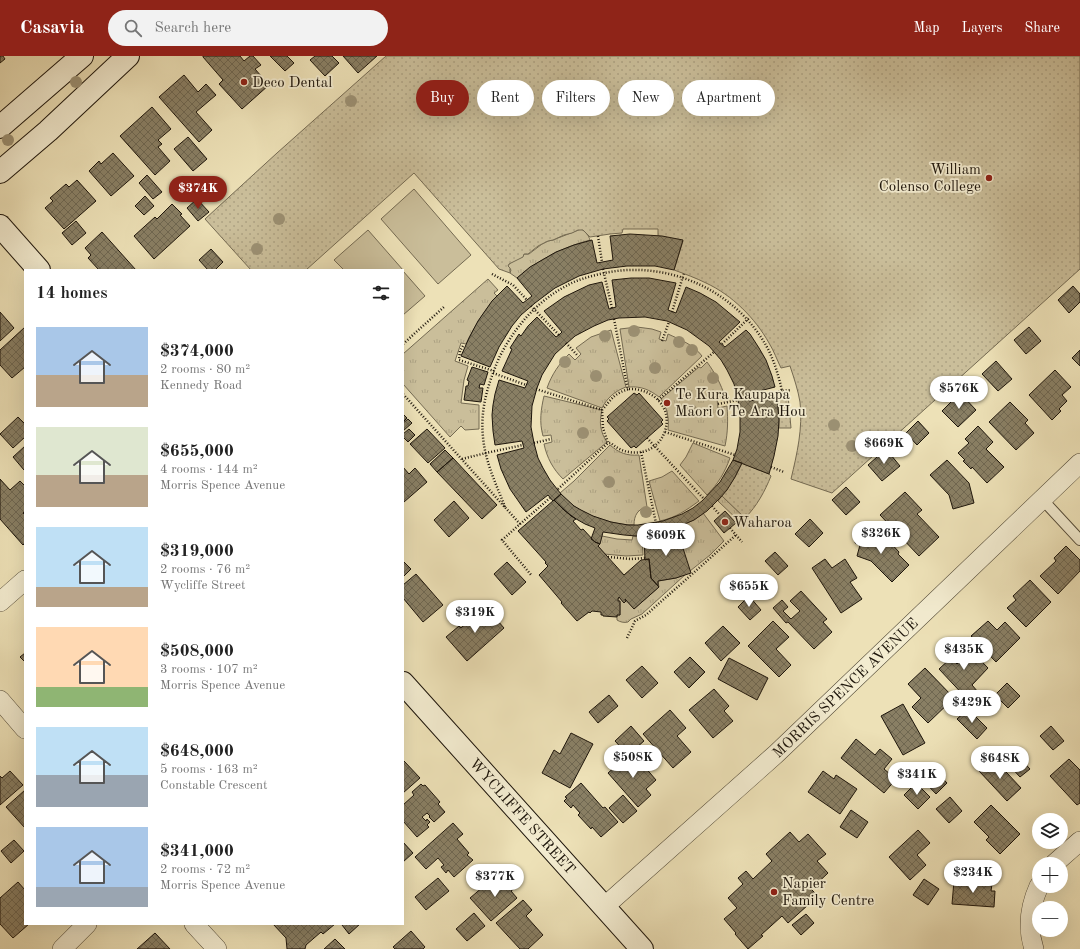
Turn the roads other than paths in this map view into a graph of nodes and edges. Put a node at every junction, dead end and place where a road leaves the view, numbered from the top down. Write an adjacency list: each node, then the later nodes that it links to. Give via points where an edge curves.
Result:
1 (82, 56): 3 (street)
2 (128, 56): 4 (street)
3 (0, 127)
4 (0, 172)
5 (0, 226): 6 (street)
6 (38, 269)
7 (1080, 463): 8 (street, MORRIS SPENCE AVENUE)
8 (1042, 499): 9 (lane); 18 (street, MORRIS SPENCE AVENUE, via 776,754)
9 (1080, 540)
10 (24, 581): 11 (street)
11 (0, 602)
12 (404, 684): 18 (street, WYCLIFFE STREET)
13 (0, 700): 14 (street)
14 (24, 728)
15 (1080, 841): 16 (street)
16 (1062, 857)
17 (1036, 893): 24 (street, via 1030,916)
18 (604, 907): 23 (street, WYCLIFFE STREET)
19 (86, 925): 21 (street)
20 (195, 925): 22 (street)
21 (62, 949)
22 (217, 949)
23 (642, 949)
24 (1034, 949)

